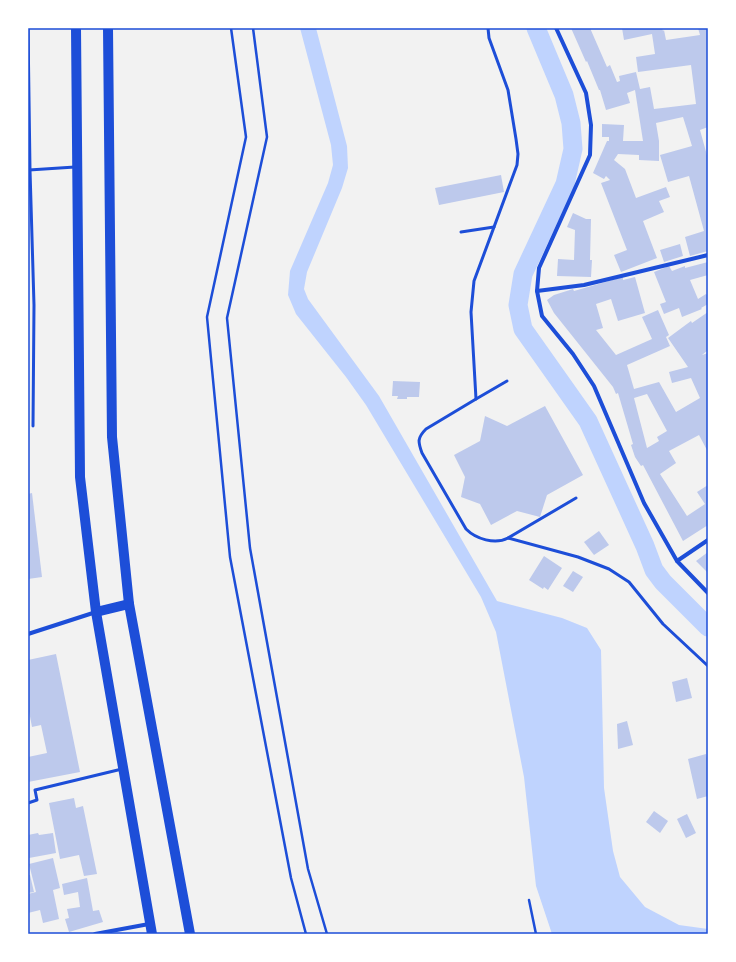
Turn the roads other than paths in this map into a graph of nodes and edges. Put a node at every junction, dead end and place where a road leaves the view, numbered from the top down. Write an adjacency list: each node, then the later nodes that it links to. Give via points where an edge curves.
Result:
1 (28, 28): 7 (lane)
2 (76, 28): 6 (main road)
3 (108, 28): 22 (main road, via 112,437)
4 (488, 28): 8 (lane, via 489,38 508,90 518,154 513,178)
5 (556, 28): 11 (street, via 586,93 592,125 590,155 539,268)
6 (77, 167): 7 (lane); 23 (main road, via 80,477)
7 (29, 170): 13 (lane)
8 (494, 227): 9 (lane); 15 (lane, via 474,281 471,312)
9 (461, 232)
10 (708, 255): 11 (street, via 584,285)
11 (537, 291): 20 (street, via 542,316 573,354 594,386 644,503)
12 (28, 305): 13 (lane)
13 (34, 305): 16 (lane)
14 (507, 381): 15 (lane)
15 (476, 399): 18 (lane, via 426,429 420,435 419,443 422,453 466,529 478,537 497,542)
16 (33, 426)
17 (576, 498): 18 (lane)
18 (508, 538): 25 (lane, via 578,557 609,569 629,582 663,624)
19 (708, 540): 20 (street)
20 (677, 561): 21 (street)
21 (708, 592)
22 (129, 604): 23 (main road); 30 (main road)
23 (96, 612): 24 (street); 26 (main road)
24 (28, 634)
25 (708, 666)
26 (124, 769): 27 (lane, via 35,790 37,800); 28 (main road)
27 (28, 803)
28 (151, 929): 29 (street)
29 (95, 934)
30 (190, 934)

